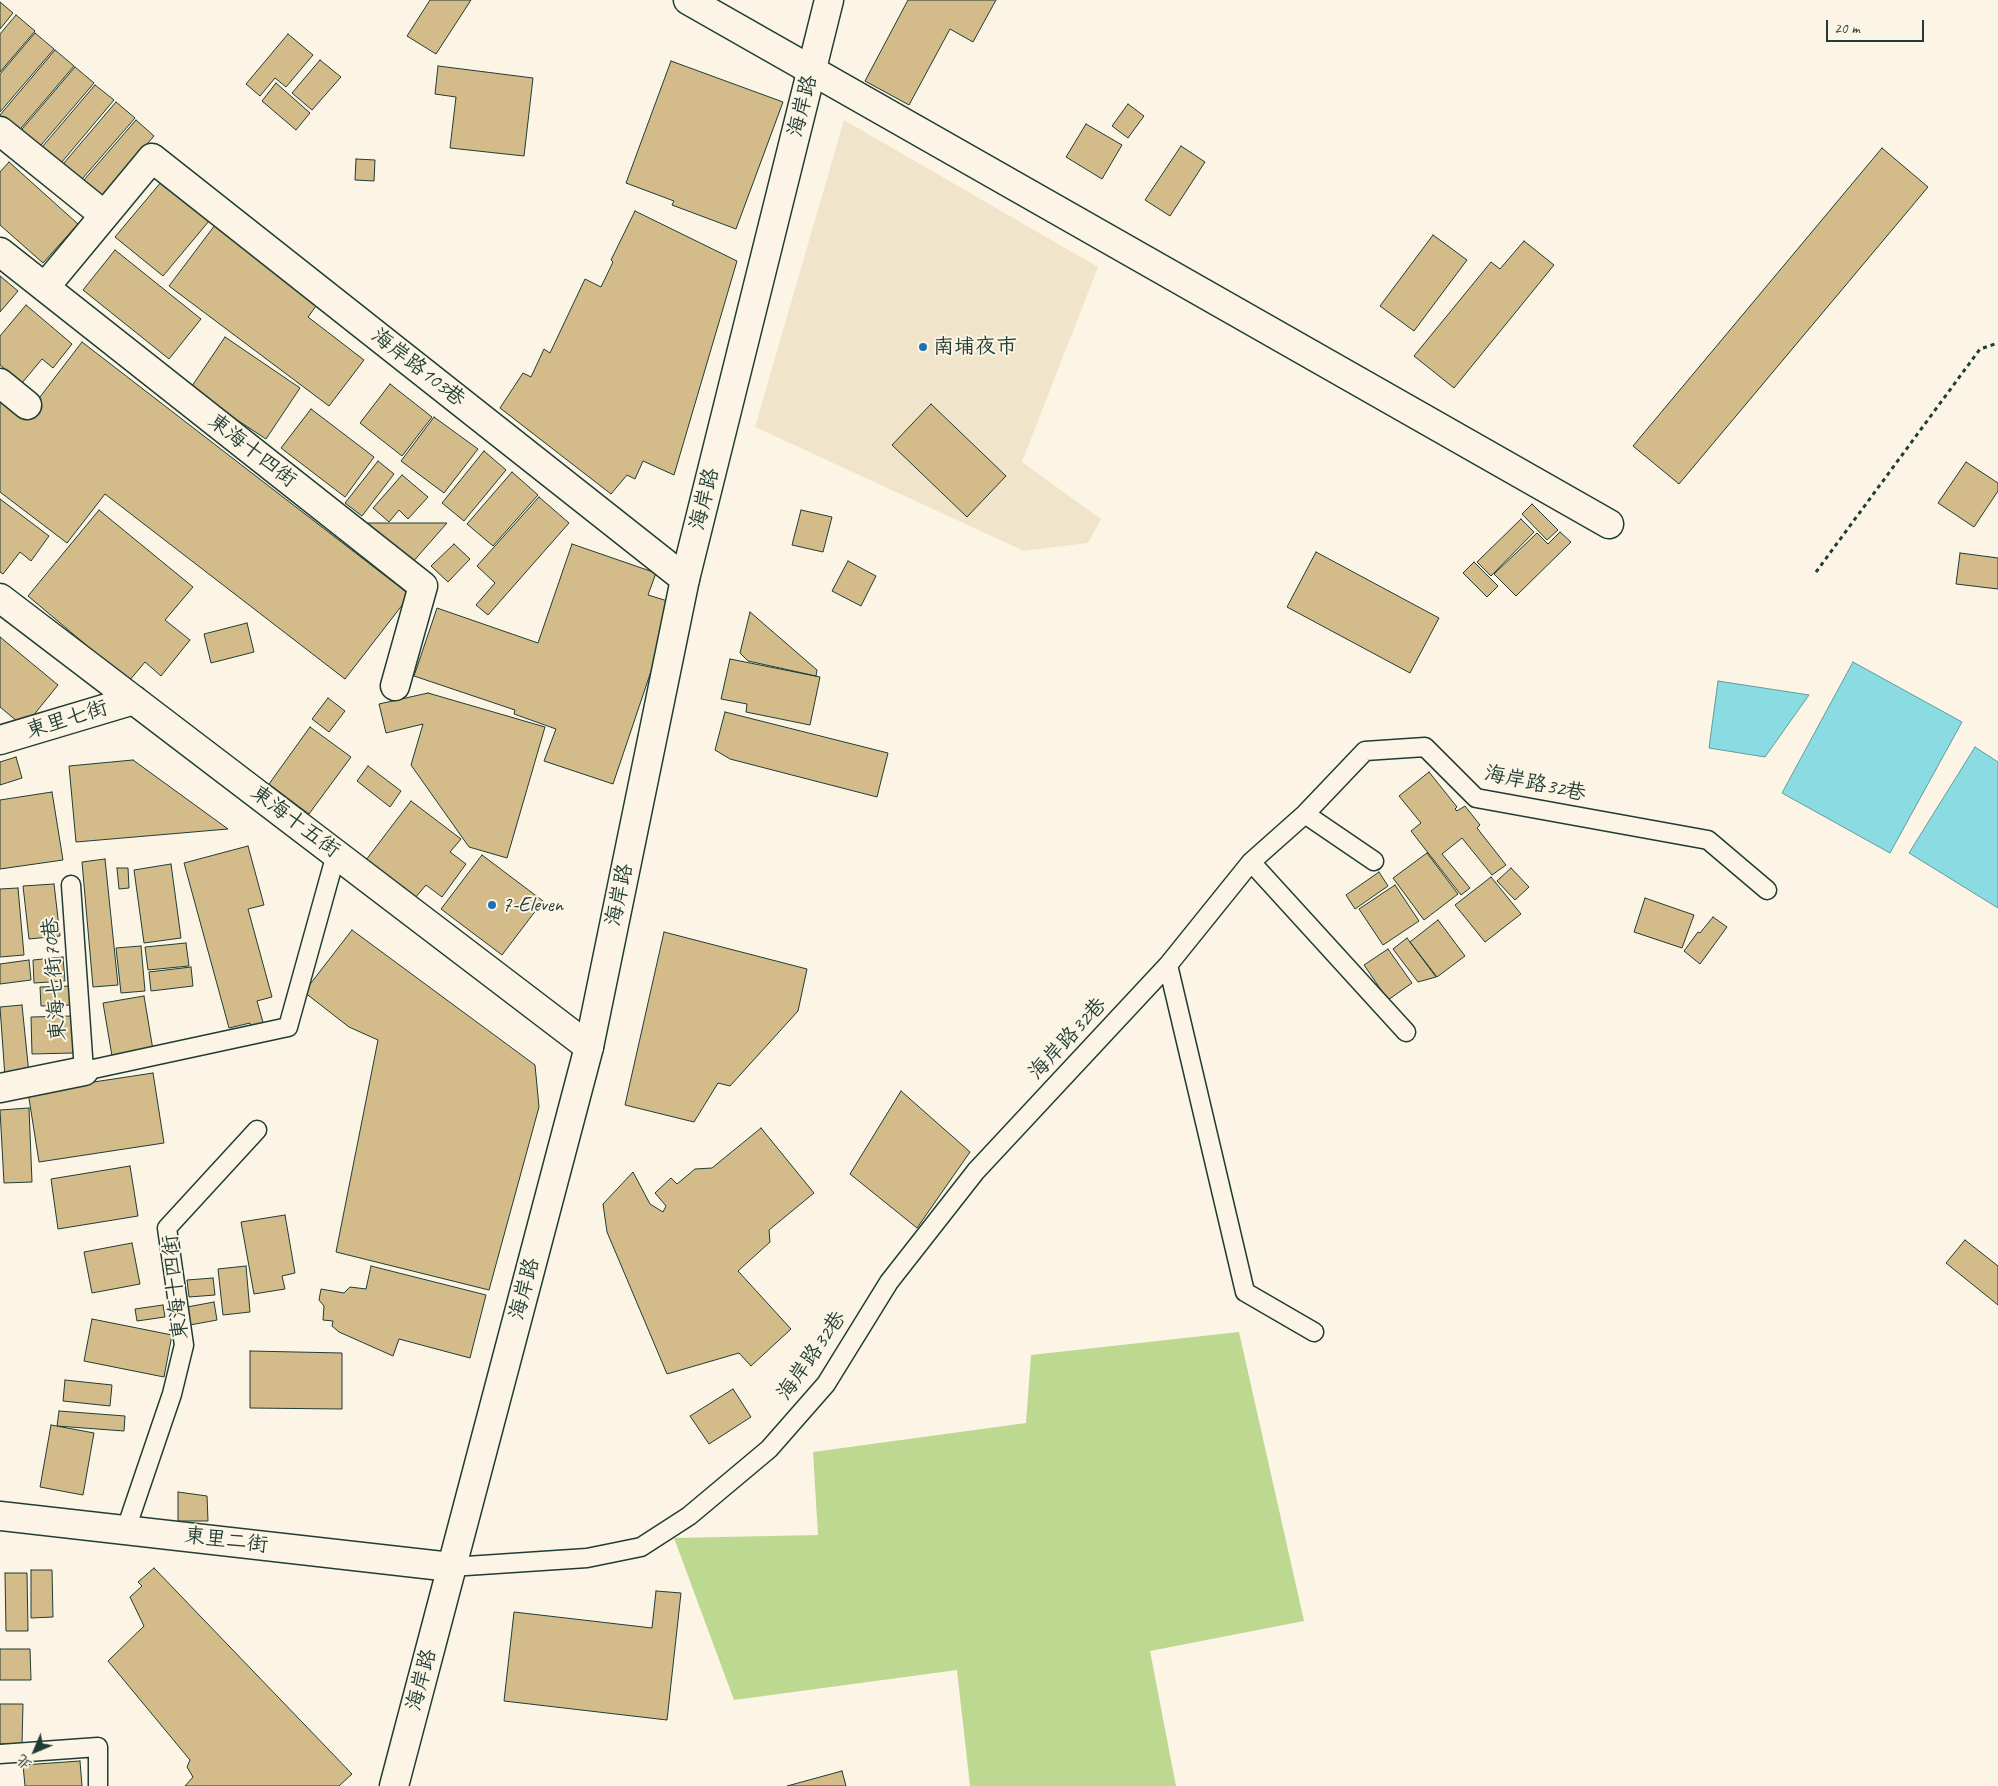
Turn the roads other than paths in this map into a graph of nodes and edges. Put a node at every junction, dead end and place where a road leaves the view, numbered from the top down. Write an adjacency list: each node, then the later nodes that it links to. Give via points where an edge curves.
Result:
1 (688, 0): 3 (street)
2 (829, 0): 3 (street, 海岸路)
3 (811, 71): 10 (street); 11 (street, 海岸路)
4 (0, 131): 5 (street)
5 (104, 215): 7 (street); 11 (street, 海岸路103巷, via 152,158)
6 (0, 252): 7 (street, 東海十四街)
7 (45, 287): 13 (street, 東海十四街, via 423,586)
8 (0, 383): 9 (street)
9 (27, 405)
10 (1609, 524)
11 (685, 579): 24 (street, 海岸路)
12 (0, 598): 14 (street, 東海十五街)
13 (395, 686)
14 (134, 700): 15 (street, 東里七街); 17 (street, 東海十五街)
15 (0, 740)
16 (1305, 814): 18 (lane); 19 (lane, 海岸路32巷); 21 (lane, 海岸路32巷, via 1365,751 1425,747 1476,798 1708,840)
17 (336, 854): 24 (street, 東海十五街); 25 (lane, via 288,1027)
18 (1374, 861)
19 (1251, 862): 22 (lane, 海岸路32巷); 23 (lane)
20 (71, 885): 25 (lane, 東海七街70巷)
21 (1766, 890)
22 (1168, 965): 28 (lane, via 1245,1292); 31 (lane, 海岸路32巷, via 976,1171 889,1282 826,1384 762,1455 689,1516 640,1547 587,1558)
23 (1406, 1032)
24 (589, 1047): 31 (street, 海岸路)
25 (84, 1071): 26 (street)
26 (0, 1088)
27 (257, 1130): 30 (lane, 東海十四街, via 167,1228 184,1345 172,1394)
28 (1314, 1332)
29 (0, 1516): 30 (street, 東里二街)
30 (126, 1529): 31 (street, 東里二街)
31 (451, 1567): 34 (street, 海岸路)
32 (0, 1754): 33 (lane, via 98,1747)
33 (98, 1786)
34 (394, 1786)

